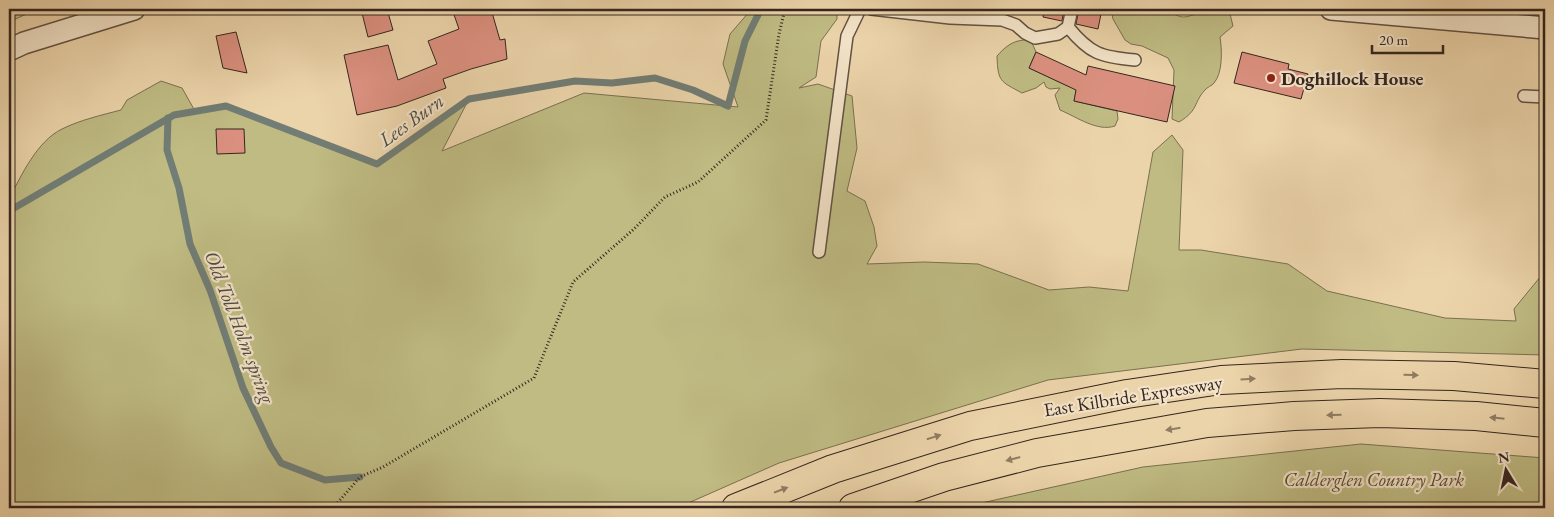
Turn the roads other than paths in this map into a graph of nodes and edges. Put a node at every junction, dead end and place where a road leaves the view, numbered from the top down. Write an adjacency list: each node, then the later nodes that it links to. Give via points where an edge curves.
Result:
1 (134, 9): 8 (street)
2 (860, 9): 12 (lane, via 847,36)
3 (870, 9): 6 (lane, via 1002,20 1016,25 1034,38 1058,34)
4 (1072, 9): 6 (lane)
5 (1331, 9): 7 (street)
6 (1068, 27): 9 (lane, via 1085,46 1100,54)
7 (1545, 28)
8 (9, 50)
9 (1135, 60)
10 (1524, 96): 11 (lane)
11 (1545, 97)
12 (819, 252)
13 (1545, 384): 15 (highway, East Kilbride Expressway, one-way to 13, via 833,470 970,426 1127,394 1221,380 1342,374 1454,376)
14 (1545, 423): 16 (highway, East Kilbride Expressway, one-way to 16, via 1476,416 1380,413 1208,423 1037,453 944,477)
15 (736, 508)
16 (853, 508)

